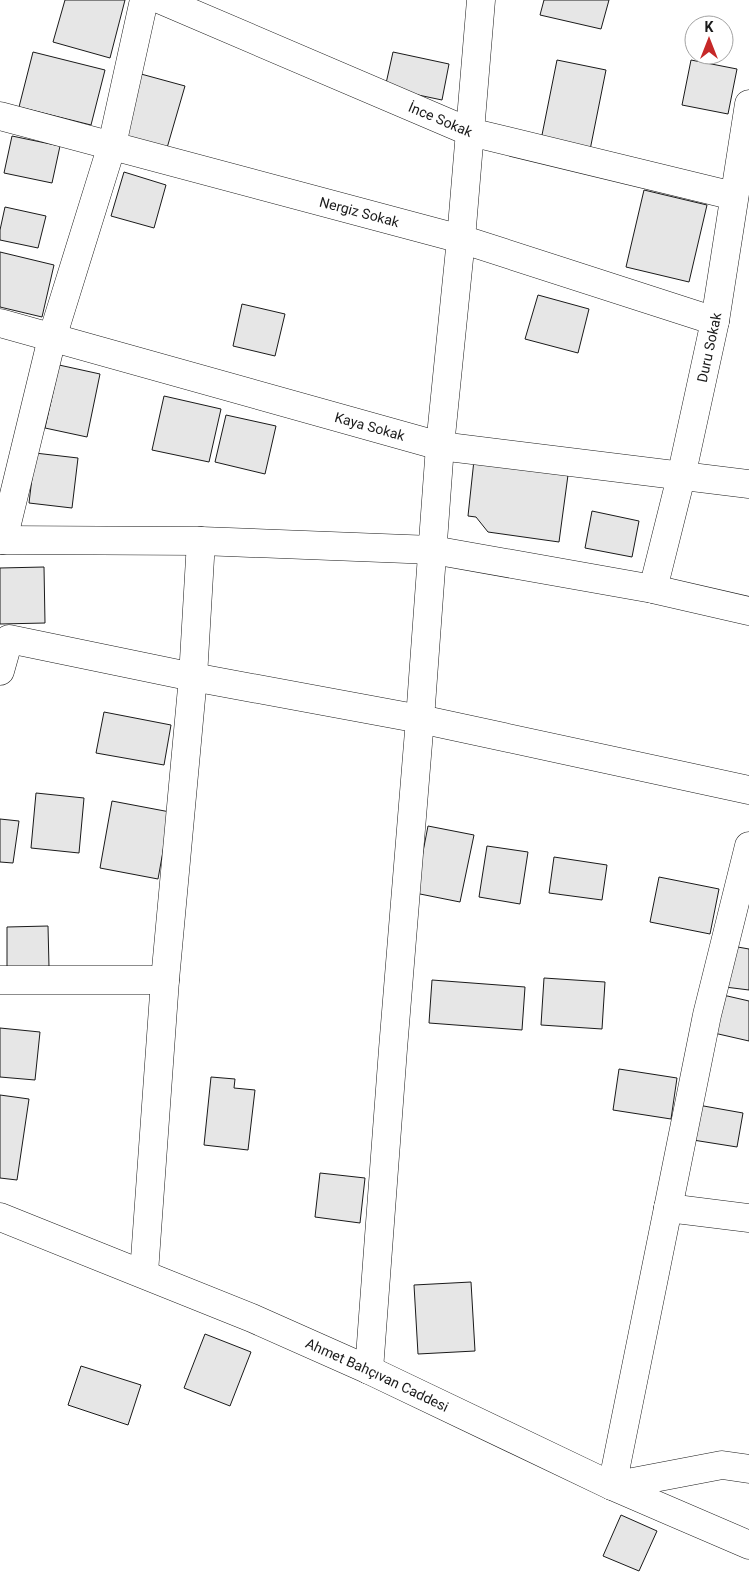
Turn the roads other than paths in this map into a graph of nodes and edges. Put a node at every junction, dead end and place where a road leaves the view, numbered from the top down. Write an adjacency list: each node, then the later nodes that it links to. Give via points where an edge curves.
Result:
1 (144, 0): 7 (street)
2 (161, 0): 6 (street, İnce Sokak)
3 (481, 0): 6 (street)
4 (749, 104): 8 (street, Duru Sokak)
5 (0, 116): 7 (street, Nergiz Sokak)
6 (470, 132): 8 (street, İnce Sokak); 9 (street)
7 (112, 145): 9 (street, Nergiz Sokak); 12 (street)
8 (734, 196): 10 (street, Duru Sokak)
9 (461, 239): 10 (street, Nergiz Sokak); 13 (street)
10 (715, 321): 14 (street, Duru Sokak)
11 (0, 323): 12 (street, Kaya Sokak)
12 (52, 338): 13 (street, Kaya Sokak); 16 (street)
13 (440, 446): 14 (street, Kaya Sokak); 18 (street)
14 (681, 477): 15 (street, Kaya Sokak); 19 (street, Duru Sokak)
15 (749, 484)
16 (2, 540): 17 (street)
17 (201, 542): 18 (street); 22 (street)
18 (433, 550): 19 (street); 23 (street)
19 (653, 589): 20 (street)
20 (749, 611)
21 (0, 671): 22 (street, via 9,639)
22 (193, 677): 23 (street); 27 (street)
23 (420, 720): 24 (street); 32 (street)
24 (749, 790)
25 (749, 846): 28 (street, via 707,1015)
26 (0, 980): 27 (street)
27 (165, 980): 31 (street)
28 (668, 1208): 30 (street); 34 (street)
29 (0, 1217): 31 (street, Ahmet Bahçıvan Caddesi)
30 (749, 1218)
31 (144, 1273): 32 (street, Ahmet Bahçıvan Caddesi)
32 (369, 1370): 34 (street, Ahmet Bahçıvan Caddesi)
33 (749, 1469): 34 (street, via 722,1465)
34 (612, 1486): 35 (street, Ahmet Bahçıvan Caddesi)
35 (749, 1545)

